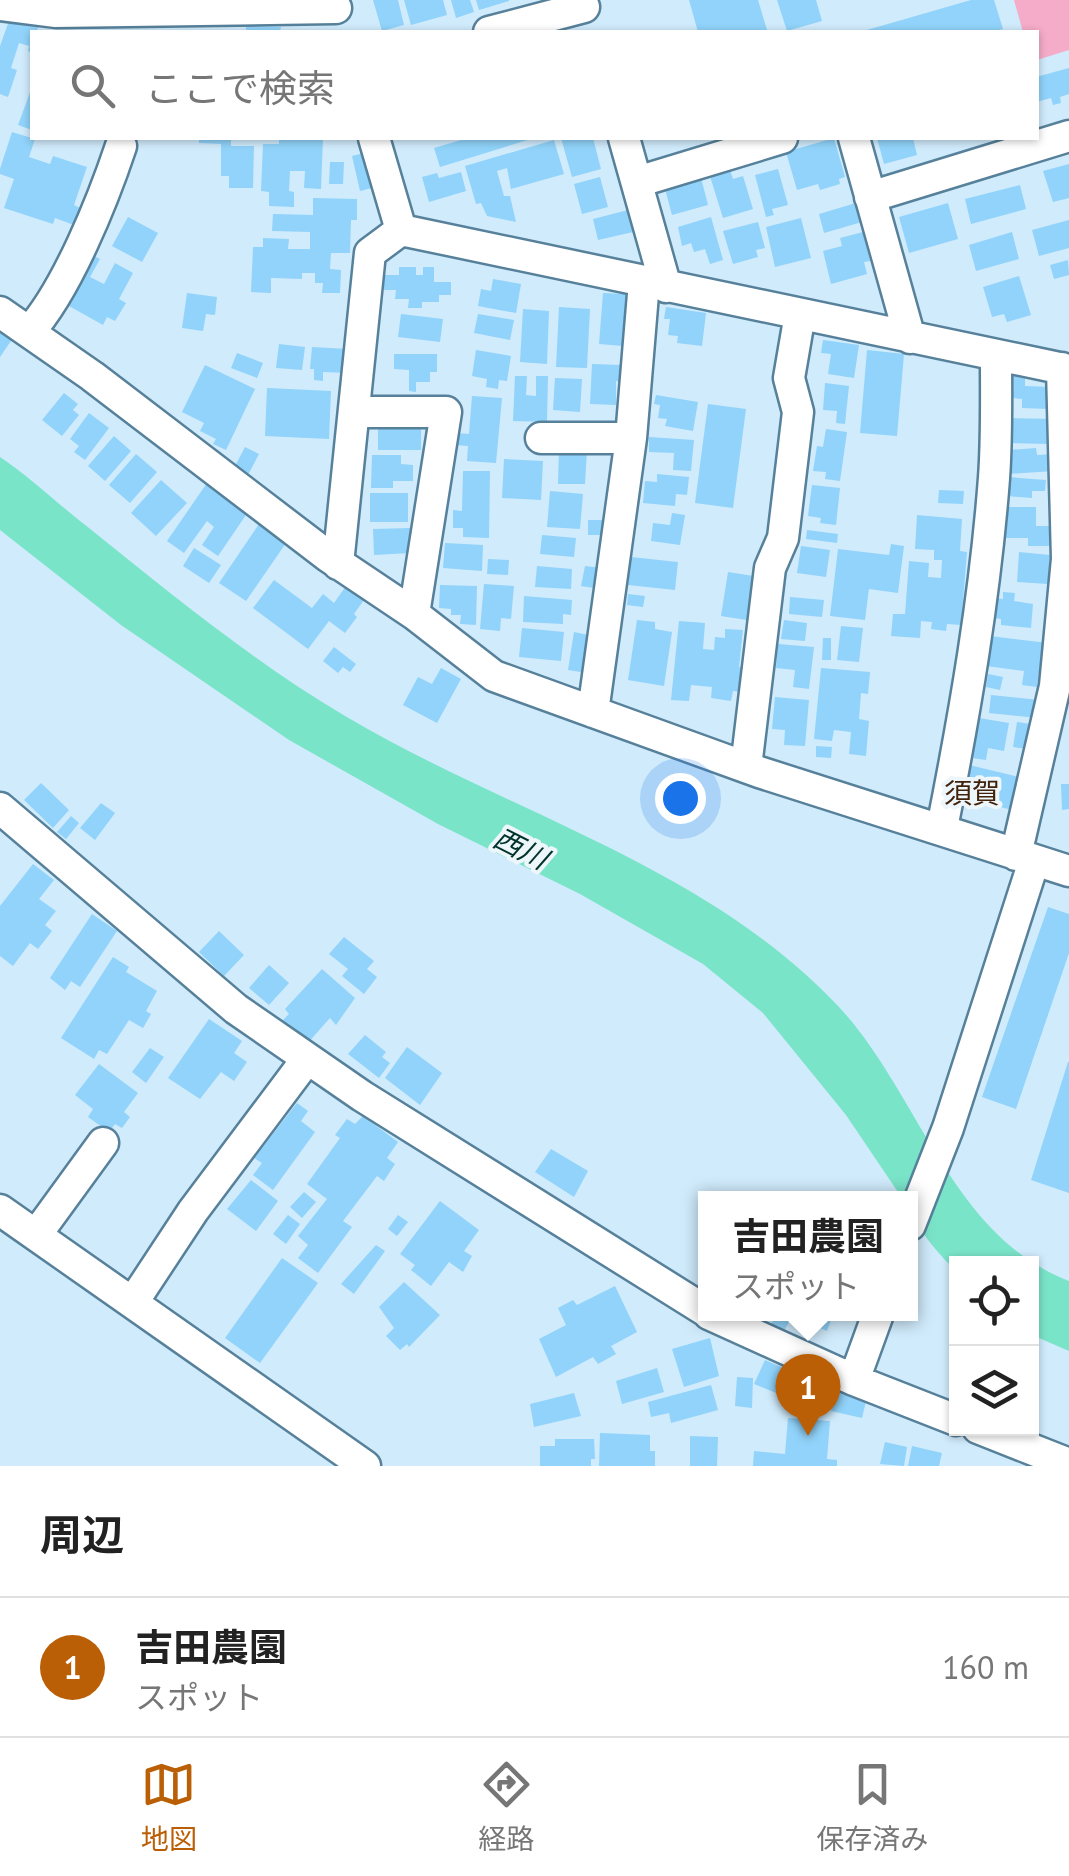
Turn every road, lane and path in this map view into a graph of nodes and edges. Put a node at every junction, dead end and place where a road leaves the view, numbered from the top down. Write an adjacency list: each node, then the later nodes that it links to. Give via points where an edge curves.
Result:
1 (0, 5): 2 (street, via 56,12)
2 (338, 13)
3 (586, 13): 4 (street)
4 (499, 30)
5 (1069, 136): 12 (street)
6 (375, 140): 13 (street)
7 (625, 140): 11 (street)
8 (775, 140): 11 (street)
9 (855, 140): 12 (street)
10 (121, 146): 17 (street, via 50,307)
11 (637, 182): 14 (street)
12 (870, 197): 18 (street)
13 (401, 230): 14 (street); 21 (street, via 370,254)
14 (655, 284): 16 (street); 23 (street)
15 (0, 312): 17 (street)
16 (800, 314): 18 (street); 27 (street, via 789,378 798,412 783,538 770,568)
17 (29, 332): 24 (street)
18 (910, 338): 19 (street)
19 (996, 355): 20 (street); 29 (street, via 984,586)
20 (1066, 369): 30 (street, via 1067,559 1055,686)
21 (354, 412): 24 (street); 25 (street, via 446,412)
22 (541, 438): 23 (street)
23 (631, 438): 26 (street)
24 (338, 564): 25 (street)
25 (414, 614): 26 (street, via 494,676)
26 (593, 712): 27 (street)
27 (746, 767): 29 (street)
28 (0, 808): 32 (street, via 236,1010)
29 (942, 828): 30 (street)
30 (1025, 858): 31 (street); 34 (street, via 948,1128)
31 (1069, 871)
32 (307, 1058): 37 (street); 38 (street)
33 (103, 1143): 36 (street)
34 (918, 1205)
35 (0, 1210): 36 (street)
36 (36, 1235): 37 (street)
37 (133, 1302): 45 (street)
38 (698, 1307)
39 (726, 1321): 41 (street)
40 (875, 1321): 41 (street)
41 (854, 1380): 42 (street)
42 (949, 1417)
43 (998, 1436): 44 (street)
44 (1069, 1464)
45 (365, 1466)

